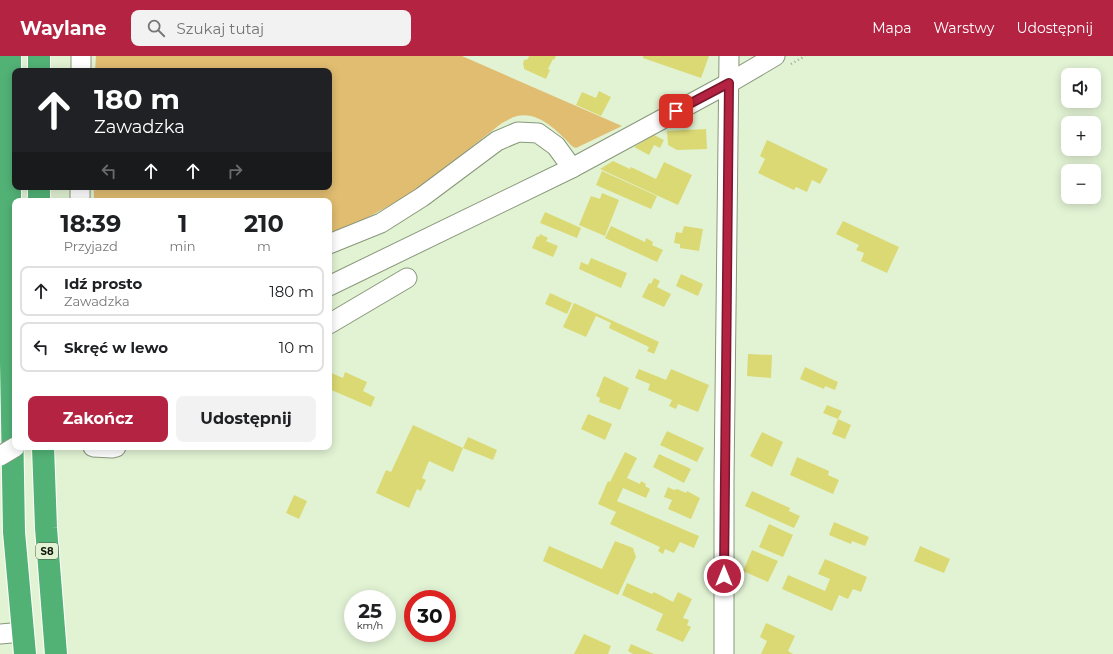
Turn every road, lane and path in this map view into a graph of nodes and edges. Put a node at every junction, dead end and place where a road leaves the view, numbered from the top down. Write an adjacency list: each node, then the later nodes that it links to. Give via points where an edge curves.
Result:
1 (10, 56): 16 (highway)
2 (39, 56): 8 (highway)
3 (81, 56): 9 (street)
4 (729, 56): 10 (street)
5 (775, 56): 10 (street)
6 (793, 56): 7 (path)
7 (796, 62)
8 (39, 68)
9 (81, 68)
10 (729, 83): 11 (street); 25 (street)
11 (572, 168): 12 (street, via 556,146 538,133 518,132 497,141 422,197 381,223); 14 (street)
12 (332, 243)
13 (407, 278): 15 (street)
14 (332, 285)
15 (332, 322)
16 (12, 418)
17 (12, 449): 20 (street, bridge)
18 (13, 450): 21 (highway, via 14,532)
19 (43, 450): 24 (highway, S8, via 46,528)
20 (0, 456)
21 (23, 632): 22 (street); 23 (highway)
22 (0, 634)
23 (25, 654)
24 (56, 654)
25 (724, 654)

